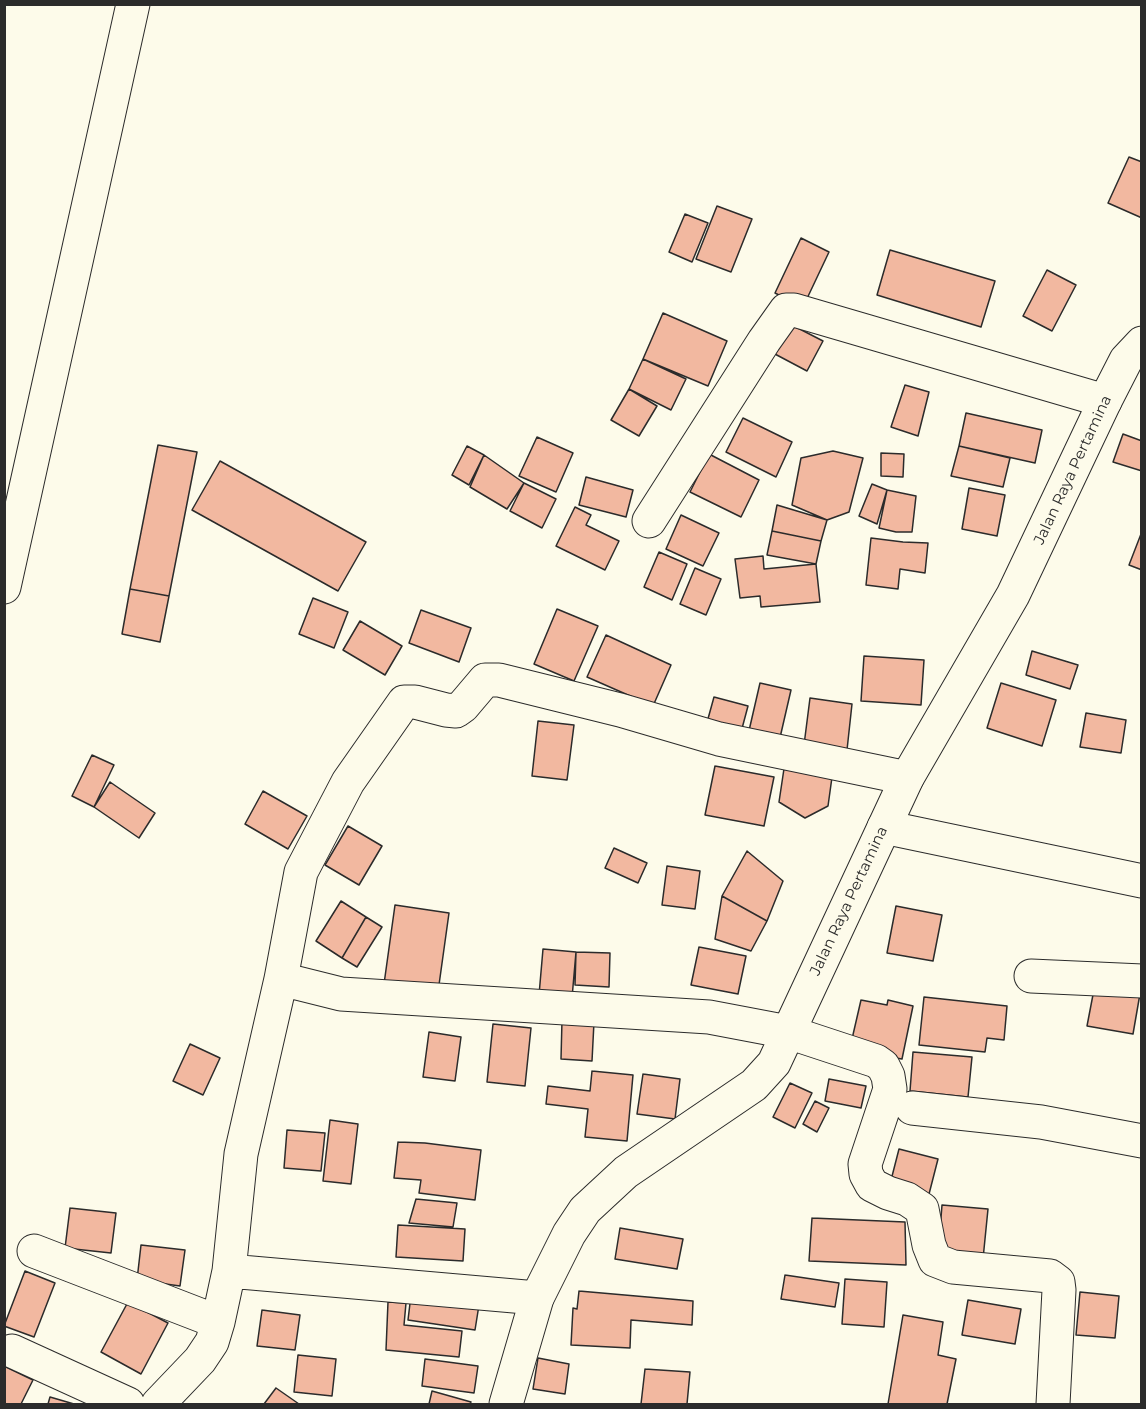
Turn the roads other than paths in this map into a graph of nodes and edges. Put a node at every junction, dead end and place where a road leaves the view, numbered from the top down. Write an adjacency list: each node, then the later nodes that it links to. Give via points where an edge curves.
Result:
1 (133, 4): 5 (street)
2 (1142, 343): 3 (street, Jalan Raya Pertamina, via 1126,360)
3 (1105, 401): 4 (street, via 786,310); 6 (street, Jalan Raya Pertamina, via 1013,595)
4 (649, 521)
5 (4, 587)
6 (908, 778): 7 (street, Jalan Raya Pertamina); 10 (street, via 719,739 499,680 485,680 456,711 404,702 348,782 301,872)
7 (884, 827): 8 (street); 12 (street, Jalan Raya Pertamina)
8 (1142, 881)
9 (1031, 976): 11 (street)
10 (281, 979): 12 (street, via 341,994 709,1017); 16 (street, via 242,1154)
11 (1142, 981)
12 (788, 1032): 17 (street, Jalan Raya Pertamina, via 774,1063 754,1085 626,1172 585,1210); 23 (street, via 883,1066 890,1089 865,1164 866,1174 872,1185 922,1209 935,1260 953,1267 1050,1276 1058,1282)
13 (912, 1108): 14 (street, via 1041,1122)
14 (1142, 1142)
15 (34, 1251): 18 (street)
16 (229, 1271): 17 (street); 18 (street)
17 (537, 1298): 22 (street, Jalan Raya Pertamina)
18 (218, 1322): 21 (street, via 212,1342 200,1360)
19 (12, 1352): 20 (street)
20 (128, 1404)
21 (158, 1404)
22 (506, 1404)
23 (1053, 1404)

